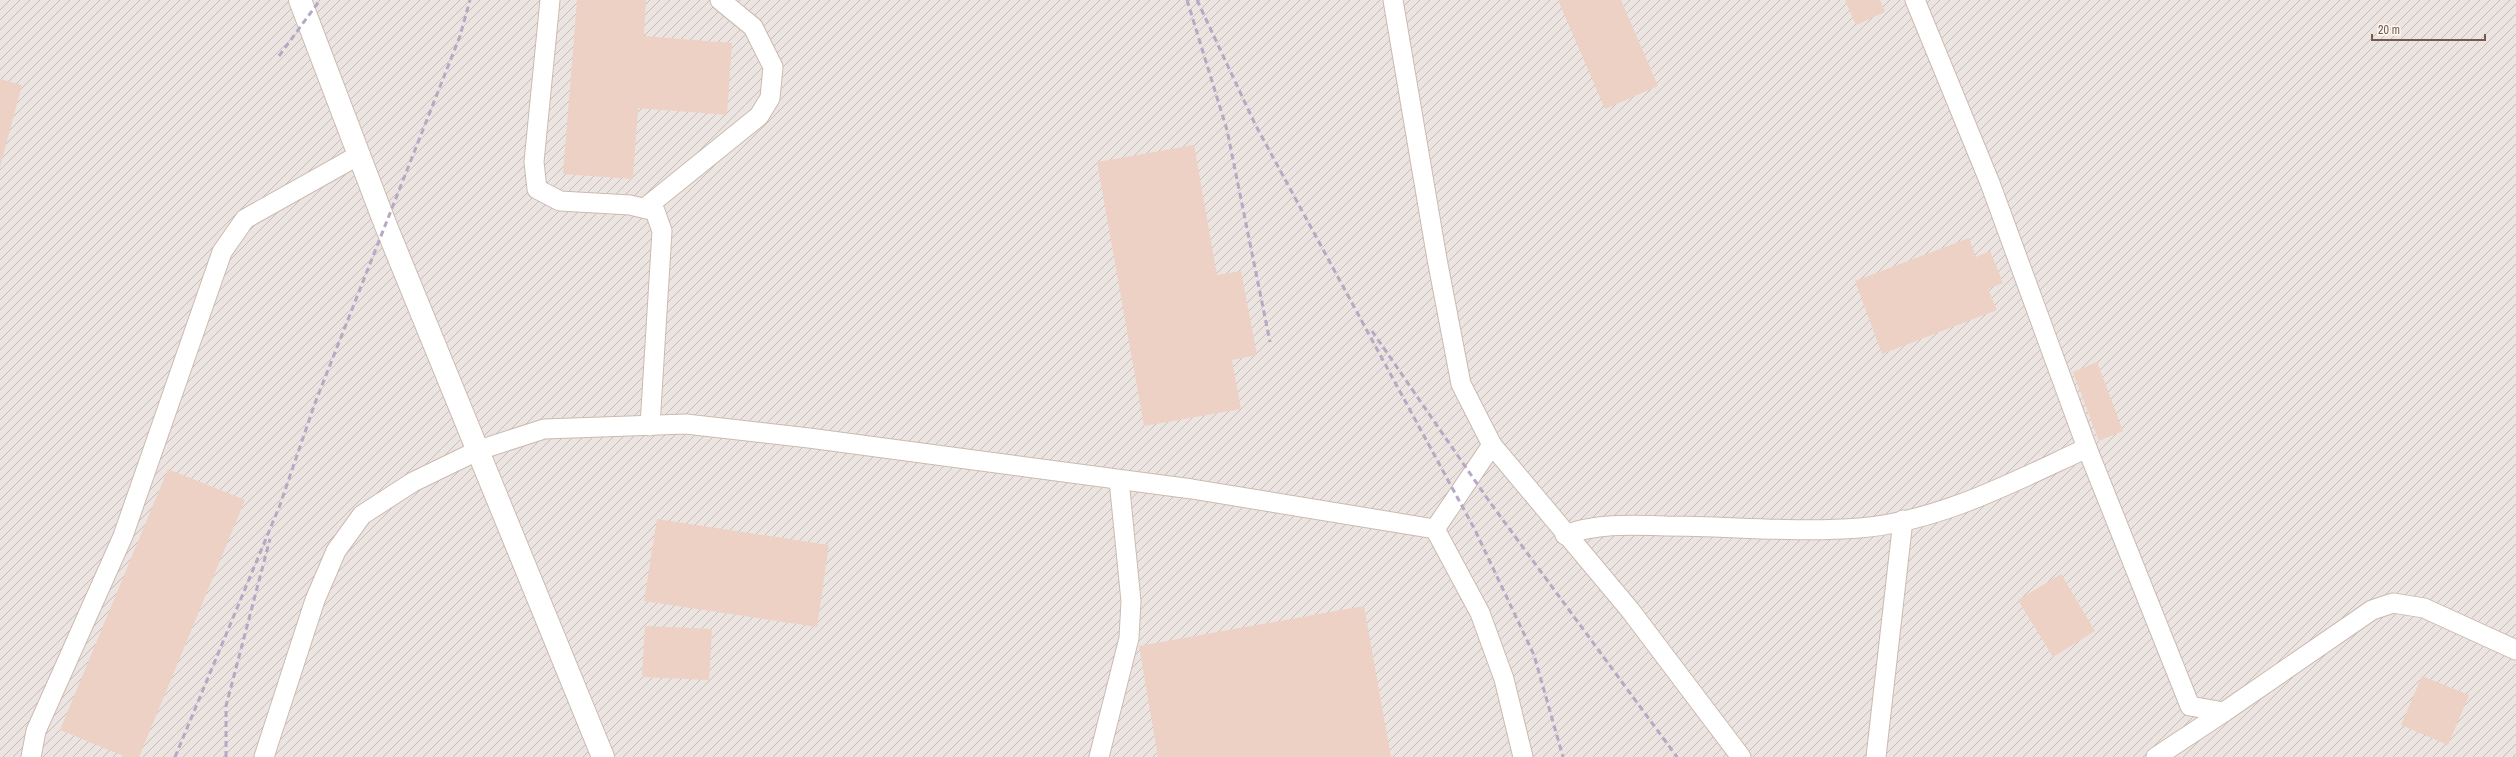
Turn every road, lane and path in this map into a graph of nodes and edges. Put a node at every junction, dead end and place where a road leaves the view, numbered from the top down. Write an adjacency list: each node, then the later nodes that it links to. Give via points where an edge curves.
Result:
1 (300, 0): 6 (street)
2 (550, 0): 7 (lane, via 534,162 537,189 560,201)
3 (720, 0): 7 (lane, via 753,27 757,34 773,67 770,98 759,116)
4 (1393, 0): 9 (lane, via 1461,384)
5 (1915, 0): 10 (lane, via 1990,183)
6 (359, 155): 11 (street); 18 (lane, via 245,219 222,252 124,536 36,731)
7 (645, 208): 8 (lane, via 655,211 662,231)
8 (650, 426): 11 (lane, via 544,430); 12 (lane, via 686,424 801,437)
9 (1492, 445): 14 (lane); 15 (lane)
10 (2087, 448): 13 (lane, via 1954,507); 17 (lane, via 2190,706)
11 (478, 450): 19 (lane, via 414,482 362,515 336,550 315,600); 20 (street)
12 (1119, 480): 14 (lane); 21 (lane, via 1130,601 1129,638)
13 (1903, 520): 15 (lane, via 1859,528 1782,529 1630,525 1586,527); 24 (lane)
14 (1435, 529): 22 (lane, via 1480,613 1504,678)
15 (1565, 535): 23 (lane, via 1630,610)
16 (2516, 650): 17 (lane, via 2424,608 2393,603 2372,610)
17 (2224, 712): 25 (lane)
18 (31, 757)
19 (264, 757)
20 (603, 757)
21 (1099, 757)
22 (1523, 757)
23 (1741, 757)
24 (1876, 757)
25 (2156, 757)

